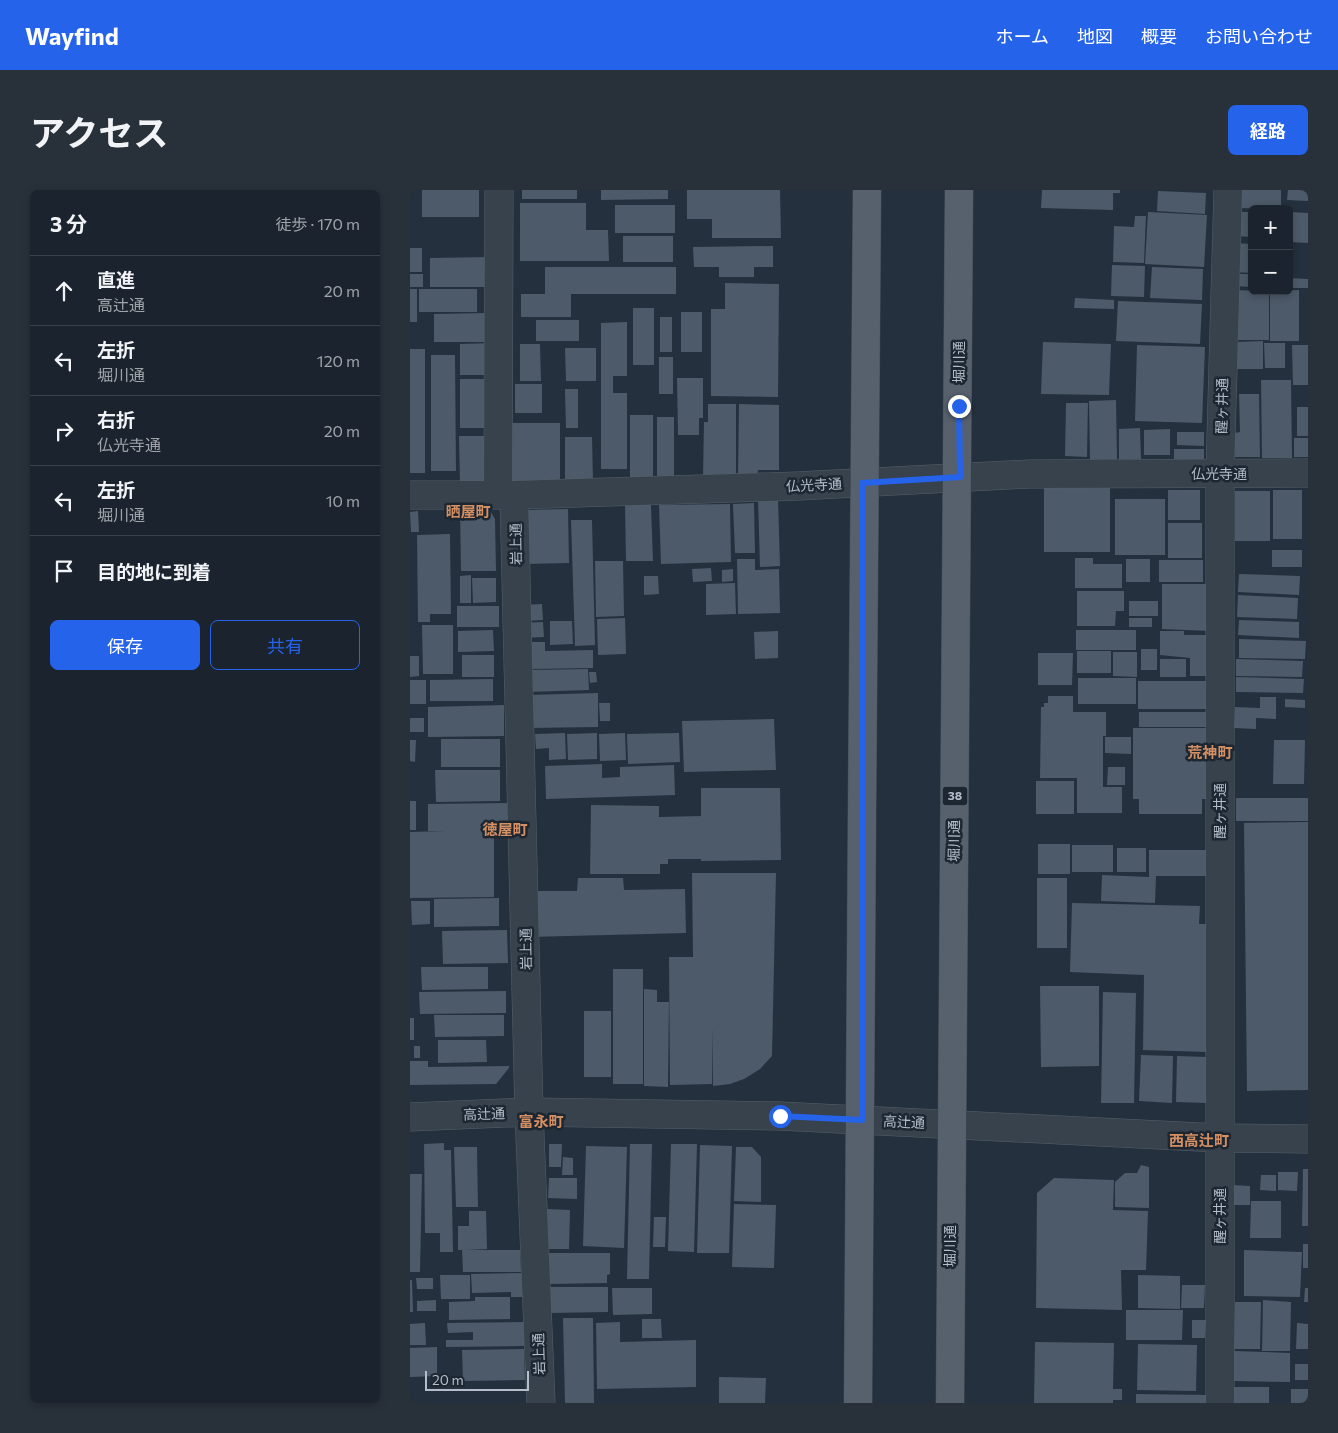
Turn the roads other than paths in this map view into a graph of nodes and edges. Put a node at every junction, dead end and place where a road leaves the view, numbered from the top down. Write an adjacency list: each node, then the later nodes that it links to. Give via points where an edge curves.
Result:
1 (499, 190): 10 (street, 岩上通)
2 (867, 190): 8 (main road)
3 (959, 190): 7 (main road, 堀川通 / 38)
4 (1228, 190): 6 (street, 醒ヶ井通)
5 (1308, 473): 6 (street, 仏光寺通)
6 (1220, 474): 7 (street, 仏光寺通); 15 (street, 醒ヶ井通)
7 (960, 477): 8 (street, 仏光寺通); 14 (main road, 堀川通 / 38)
8 (862, 483): 10 (street, 仏光寺通); 13 (main road)
9 (410, 494): 10 (street, 仏光寺通)
10 (506, 495): 11 (street, 岩上通)
11 (529, 1112): 12 (street, 高辻通); 13 (street, 高辻通); 17 (street, 岩上通)
12 (410, 1117)
13 (862, 1120): 14 (street, 高辻通); 18 (main road)
14 (950, 1124): 15 (street, 高辻通); 19 (main road, 堀川通 / 38)
15 (1220, 1138): 16 (street, 高辻通); 20 (street, 醒ヶ井通)
16 (1308, 1139)
17 (541, 1403)
18 (858, 1403)
19 (950, 1403)
20 (1220, 1403)

